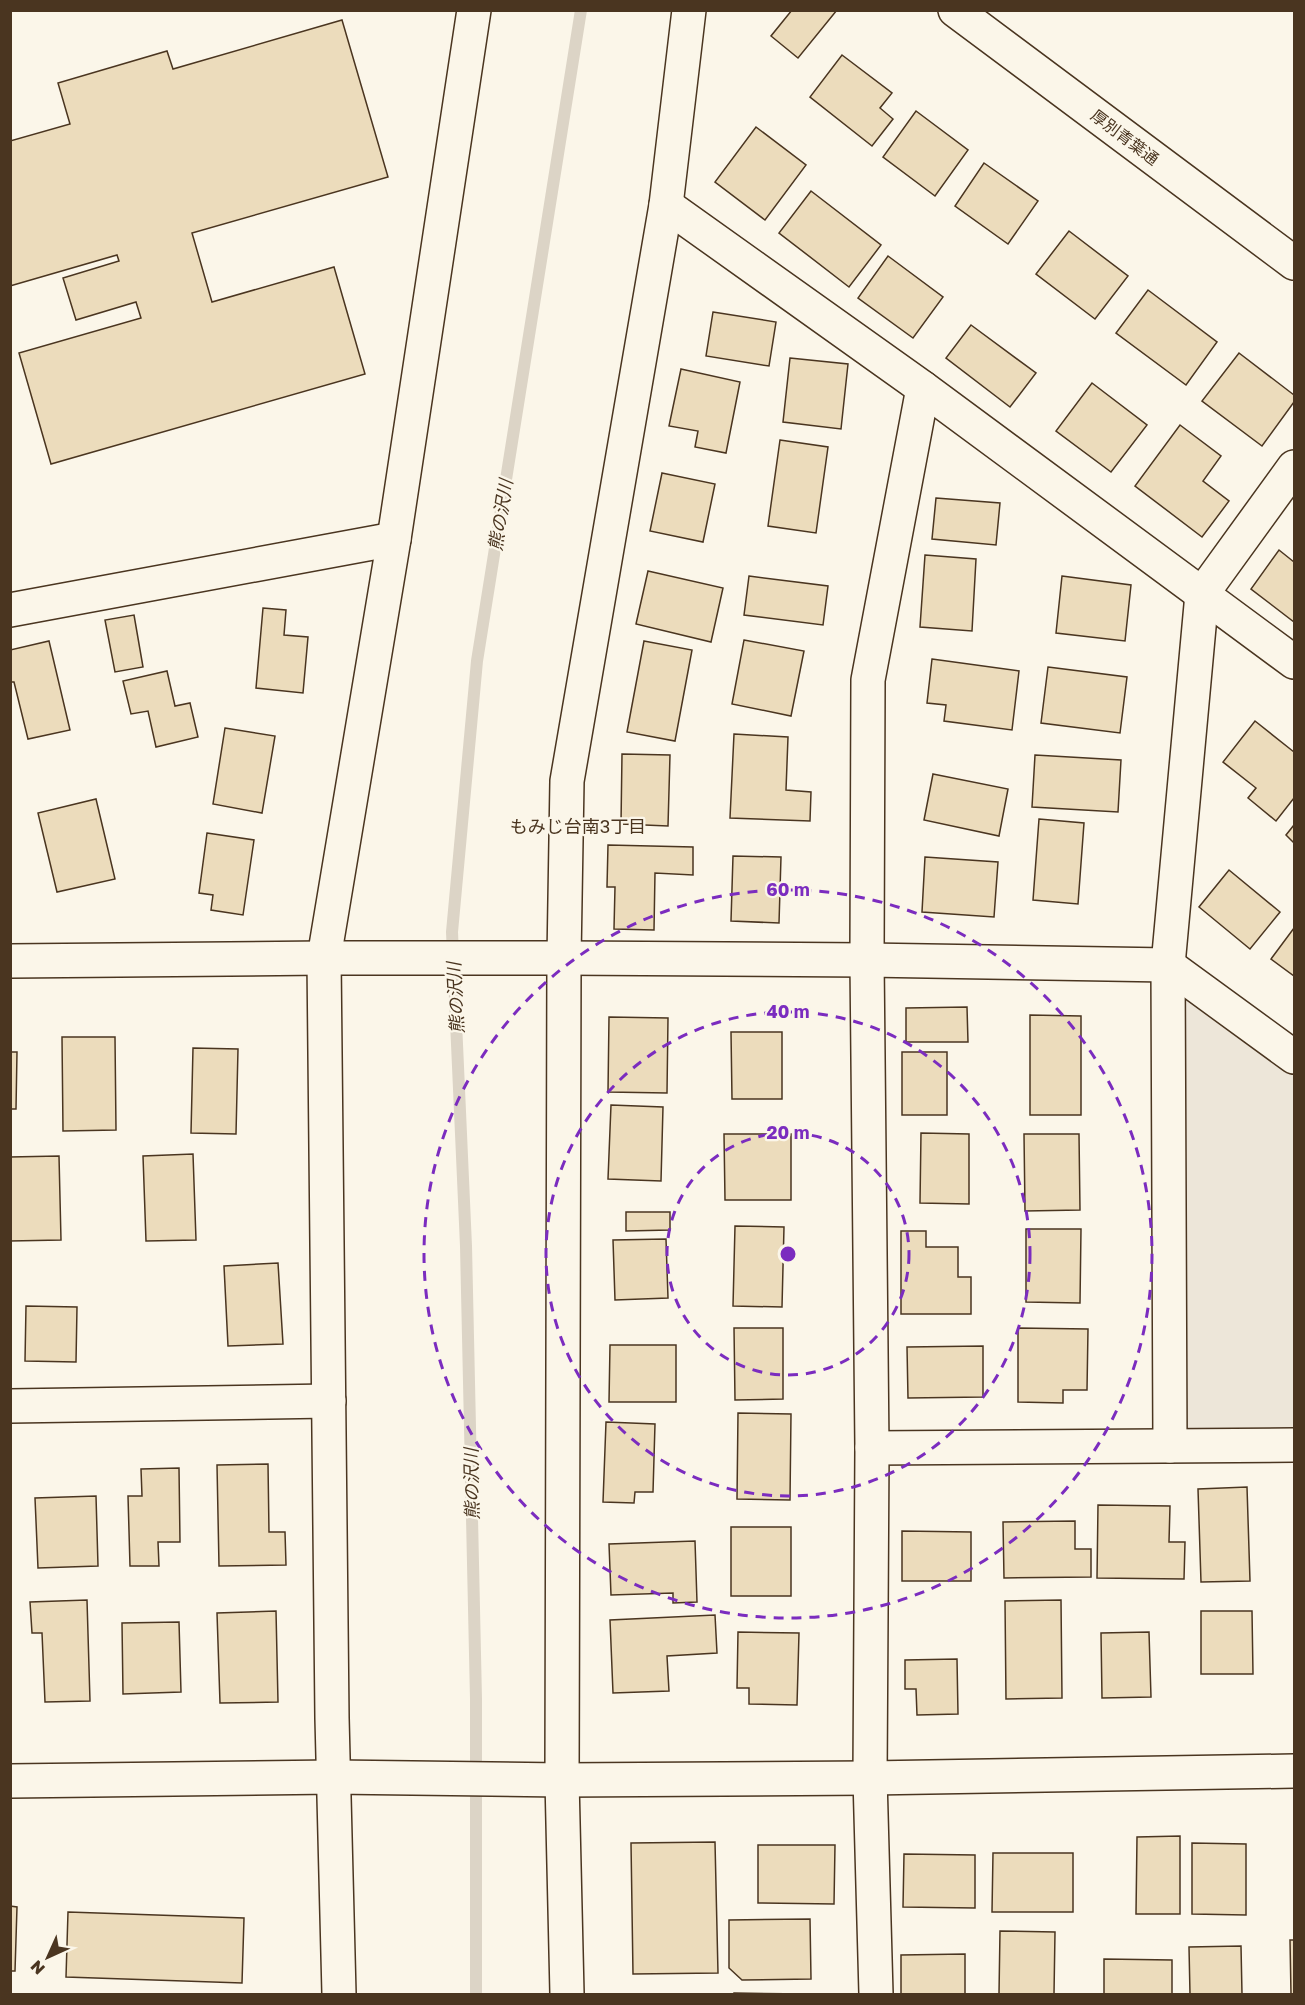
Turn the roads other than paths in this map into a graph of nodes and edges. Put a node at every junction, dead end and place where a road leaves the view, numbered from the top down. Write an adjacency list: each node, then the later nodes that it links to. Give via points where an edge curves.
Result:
1 (474, 10): 8 (street)
2 (689, 10): 4 (street)
3 (955, 10): 5 (street, 厚別青葉通)
4 (666, 205): 6 (street); 13 (street, via 567,780)
5 (1294, 263)
6 (923, 388): 9 (street); 14 (street, via 868,680)
7 (1294, 467): 9 (street)
8 (394, 539): 10 (street); 12 (street)
9 (1202, 594): 11 (street); 16 (street)
10 (10, 610)
11 (1294, 662)
12 (324, 958): 13 (street); 15 (street); 18 (street)
13 (564, 958): 14 (street); 26 (street)
14 (867, 960): 16 (street); 22 (street)
15 (10, 962)
16 (1168, 965): 17 (street); 21 (street)
17 (1294, 1057)
18 (329, 1401): 19 (street); 24 (street)
19 (10, 1406)
20 (1294, 1445): 21 (street)
21 (1170, 1446): 22 (street)
22 (872, 1448): 25 (street)
23 (1294, 1771): 25 (street)
24 (334, 1776): 26 (street); 27 (street); 28 (street)
25 (870, 1778): 26 (street); 30 (street)
26 (562, 1780): 29 (street)
27 (10, 1781)
28 (339, 1995)
29 (567, 1995)
30 (876, 1995)

